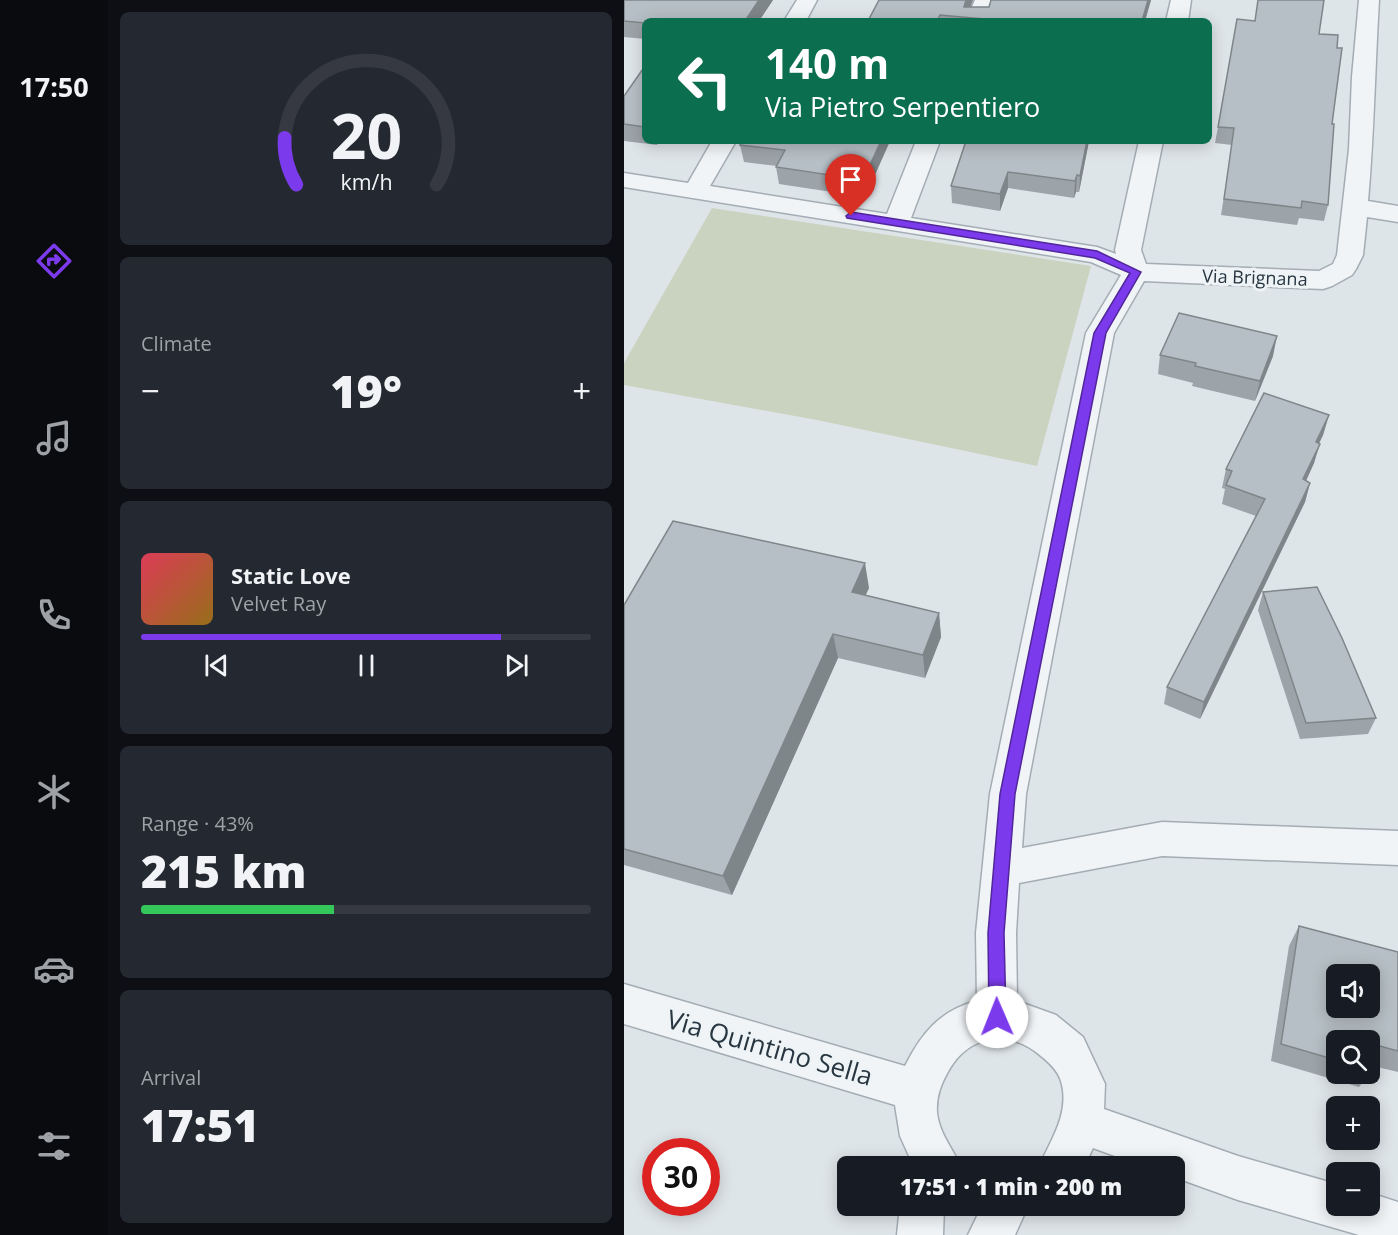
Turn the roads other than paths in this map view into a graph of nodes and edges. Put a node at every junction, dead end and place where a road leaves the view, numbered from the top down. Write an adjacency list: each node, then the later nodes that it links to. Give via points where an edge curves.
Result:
1 (807, 0): 5 (street)
2 (985, 0): 6 (street)
3 (1181, 0): 7 (street)
4 (1376, 0): 13 (street, Via Brignana, via 1363,77)
5 (797, 18)
6 (978, 18)
7 (1178, 18)
8 (722, 144): 12 (street)
9 (927, 144): 15 (street)
10 (1150, 144): 16 (street, via 1128,250)
11 (624, 180): 12 (street)
12 (695, 191): 15 (street)
13 (1355, 207): 14 (street); 16 (street, Via Brignana, via 1350,255 1343,269 1323,280)
14 (1398, 214)
15 (896, 223): 16 (street, via 1097,255)
16 (1136, 272): 18 (street, via 1100,333 1008,794)
17 (1398, 848): 18 (street, via 1162,839)
18 (1001, 870): 20 (street, via 996,933)
19 (624, 1004): 21 (street, Via Quintino Sella)
20 (997, 1017): 21 (street, via 969,1023 945,1038 926,1061); 22 (street, via 1023,1019 1046,1030 1065,1047 1079,1070 1086,1096)
21 (916, 1090): 23 (street, via 917,1121)
22 (1085, 1124): 24 (street); 27 (street, via 1238,1178)
23 (928, 1156)
24 (1070, 1156)
25 (921, 1216): 28 (street)
26 (1001, 1216): 29 (street)
27 (1398, 1224)
28 (920, 1235)
29 (991, 1235)

